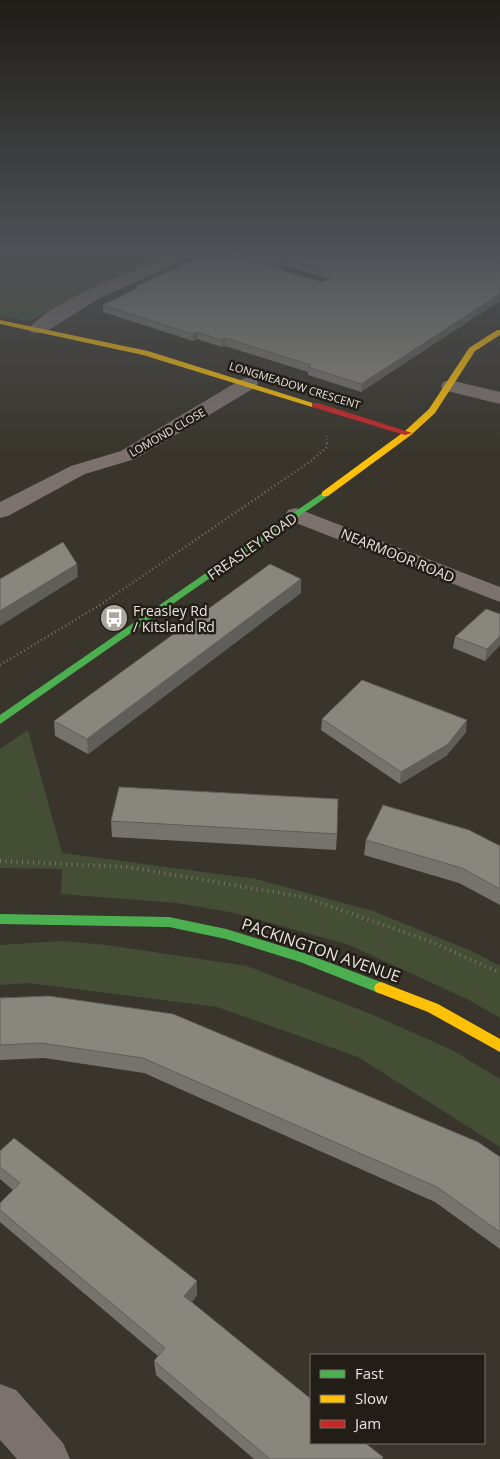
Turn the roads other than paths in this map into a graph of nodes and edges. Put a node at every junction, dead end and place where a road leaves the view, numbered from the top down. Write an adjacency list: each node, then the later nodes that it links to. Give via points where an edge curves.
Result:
1 (50, 319): 3 (street)
2 (0, 322): 3 (street, LONGMEADOW CRESCENT)
3 (38, 329): 5 (street, LONGMEADOW CRESCENT, via 145,353)
4 (500, 332): 6 (street, FREASLEY ROAD, via 472,350)
5 (249, 383): 8 (street, LONGMEADOW CRESCENT); 9 (street, LOMOND CLOSE, via 128,455 78,470)
6 (450, 386): 7 (street); 8 (street, FREASLEY ROAD, via 432,411)
7 (500, 398)
8 (408, 433): 10 (street, FREASLEY ROAD)
9 (0, 511)
10 (296, 515): 11 (street, NEARMOOR ROAD); 12 (street, FREASLEY ROAD)
11 (500, 595)
12 (2, 716)
13 (0, 919): 14 (street, PACKINGTON AVENUE, via 169,922 226,934 304,958 433,1008)
14 (500, 1046)
15 (0, 1406): 16 (street)
16 (47, 1459)

